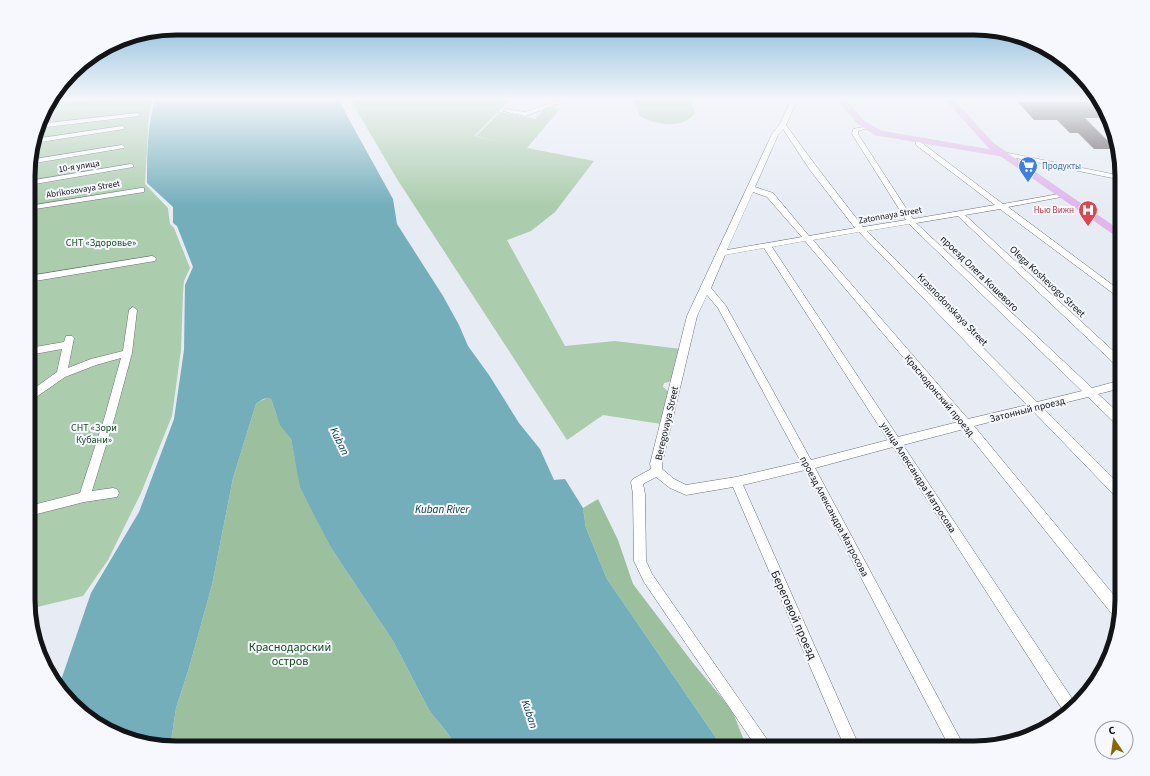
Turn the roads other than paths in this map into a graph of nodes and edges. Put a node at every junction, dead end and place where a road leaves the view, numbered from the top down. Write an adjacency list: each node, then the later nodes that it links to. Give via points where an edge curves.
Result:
1 (80, 134): 7 (street)
2 (775, 134): 17 (street, Beregovaya Street)
3 (789, 134): 24 (street, Krasnodonskaya Street)
4 (855, 134): 23 (street, проезд Олега Кошевого)
5 (886, 134): 8 (main road)
6 (980, 134): 9 (main road)
7 (40, 140)
8 (919, 140): 11 (main road); 20 (street, via 918,144)
9 (990, 145): 11 (main road, via 986,150); 12 (main road)
10 (122, 147): 13 (street)
11 (974, 150): 12 (main road)
12 (1003, 154): 15 (street); 19 (main road)
13 (36, 161)
14 (131, 166): 16 (street, 10-я улица)
15 (1115, 177)
16 (35, 182)
17 (750, 188): 26 (street, Краснодонский проезд, via 770,195); 28 (street, Beregovaya Street)
18 (141, 190): 21 (street, Abrikosovaya Street)
19 (1061, 195): 20 (street, Zatonnaya Street); 25 (main road)
20 (1002, 206): 22 (street, Zatonnaya Street); 32 (street)
21 (35, 207)
22 (959, 213): 23 (street, Zatonnaya Street); 36 (street, Olega Koshevogo Street)
23 (911, 222): 24 (street, Zatonnaya Street); 39 (street, проезд Олега Кошевого)
24 (861, 230): 26 (street, Zatonnaya Street); 41 (street, Krasnodonskaya Street)
25 (1115, 232)
26 (807, 240): 27 (street, Zatonnaya Street); 43 (street, Краснодонский проезд)
27 (767, 246): 28 (street, Zatonnaya Street); 44 (street, улица Александра Матросова)
28 (722, 253): 31 (street, Beregovaya Street)
29 (152, 259): 30 (street)
30 (35, 278)
31 (706, 288): 45 (street, проезд Александра Матросова, via 722,306); 46 (street, Beregovaya Street, via 692,316 656,464)
32 (1115, 291)
33 (133, 310): 35 (street)
34 (35, 350): 37 (street, via 68,342)
35 (127, 353): 37 (street); 50 (street)
36 (1115, 358)
37 (62, 374): 40 (street)
38 (1115, 386): 39 (street, Затонный проезд)
39 (1089, 393): 41 (street, Затонный проезд); 42 (street, проезд Олега Кошевого)
40 (35, 394)
41 (1033, 407): 43 (street, Затонный проезд); 48 (street, Krasnodonskaya Street)
42 (1115, 417)
43 (966, 424): 44 (street, Затонный проезд); 52 (street, Краснодонский проезд)
44 (897, 443): 45 (street, Затонный проезд); 53 (street, улица Александра Матросова)
45 (808, 465): 47 (street, Затонный проезд); 56 (street, проезд Александра Матросова)
46 (657, 470): 47 (street, Затонный проезд, via 673,484 686,490); 54 (street, Beregovaya Street, via 637,482 640,561 648,578)
47 (736, 482): 55 (street, Береговой проезд)
48 (1115, 488)
49 (113, 493): 50 (street)
50 (84, 497): 51 (street)
51 (35, 509)
52 (1115, 607)
53 (1068, 705)
54 (761, 741)
55 (850, 741)
56 (954, 741)

